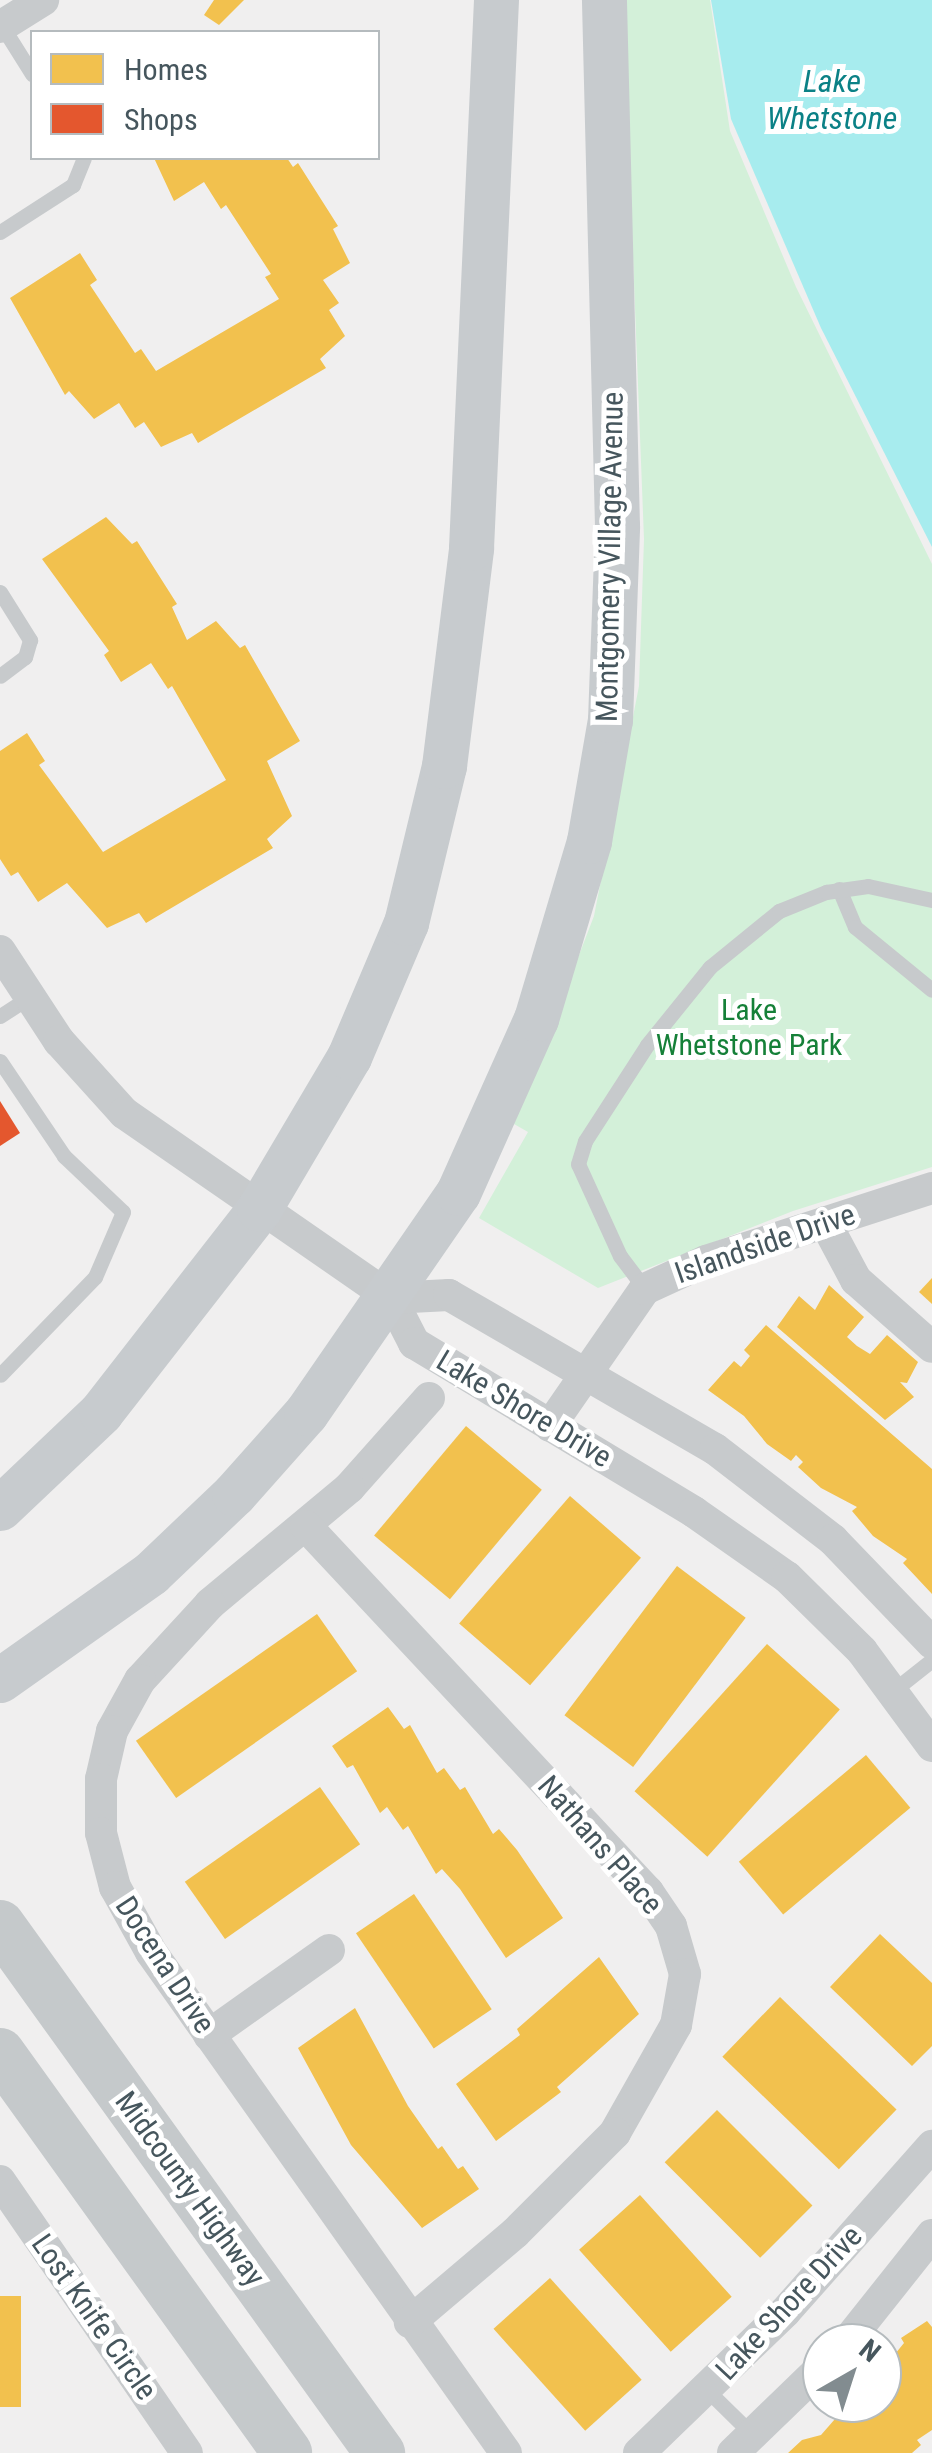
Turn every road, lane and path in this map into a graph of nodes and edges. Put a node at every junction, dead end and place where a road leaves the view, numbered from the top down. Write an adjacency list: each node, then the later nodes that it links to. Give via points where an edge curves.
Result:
1 (42, 0): 4 (street)
2 (496, 0): 18 (main road, via 471,548 434,815 406,922 371,1008)
3 (604, 0): 21 (main road, Montgomery Village Avenue, via 617,526 610,720 589,842 536,1019 458,1193)
4 (1, 27): 5 (lane)
5 (30, 71)
6 (83, 160): 7 (lane, via 73,185)
7 (0, 232)
8 (0, 592): 9 (lane, via 30,649)
9 (0, 676)
10 (840, 889): 11 (lane, via 884,886); 13 (lane, via 854,927); 20 (lane, via 766,918 710,967 647,1045 581,1149 584,1184)
11 (932, 900)
12 (0, 951): 14 (street)
13 (932, 990)
14 (29, 996): 15 (lane); 18 (street, via 76,1062 124,1113)
15 (0, 1016)
16 (0, 1061): 24 (lane, via 64,1156 123,1212 95,1277)
17 (932, 1188): 19 (street, Islandside Drive)
18 (259, 1209): 21 (street); 27 (main road, via 102,1412)
19 (826, 1222): 20 (street, Islandside Drive, via 672,1273); 22 (street, via 856,1280)
20 (644, 1290): 23 (street, Islandside Drive)
21 (391, 1298): 23 (street, Lake Shore Drive, via 449,1295); 26 (street, Lake Shore Drive, via 414,1343); 31 (main road, Montgomery Village Avenue, via 306,1413 234,1494 151,1573)
22 (932, 1347)
23 (584, 1372): 26 (street, Islandside Drive); 29 (street, Lake Shore Drive, via 715,1450 798,1510)
24 (0, 1375)
25 (429, 1398): 28 (street, Docena Drive, via 383,1455)
26 (550, 1426): 32 (street, Lake Shore Drive, via 758,1555 834,1621)
27 (0, 1508)
28 (306, 1526): 36 (street, Docena Drive, via 172,1639 112,1731 100,1780 101,1833 114,1887); 41 (street, Nathans Place, via 648,1892 671,1926 685,1974 676,2025 615,2133 527,2221)
29 (932, 1642)
30 (932, 1660): 32 (lane)
31 (0, 1680)
32 (894, 1690): 33 (street, Lake Shore Drive)
33 (932, 1746)
34 (0, 1926): 48 (main road, Midcounty Highway)
35 (329, 1950): 36 (street)
36 (208, 2035): 41 (street, Docena Drive)
37 (0, 2053): 47 (main road)
38 (932, 2146): 44 (street, Lake Shore Drive)
39 (0, 2181): 46 (street, Lost Knife Circle)
40 (932, 2235): 42 (street)
41 (410, 2322): 49 (street, Docena Drive)
42 (862, 2323)
43 (802, 2386): 45 (street)
44 (707, 2390): 45 (lane); 50 (street, Lake Shore Drive)
45 (743, 2444)
46 (188, 2453)
47 (287, 2453)
48 (380, 2453)
49 (506, 2453)
50 (640, 2453)

